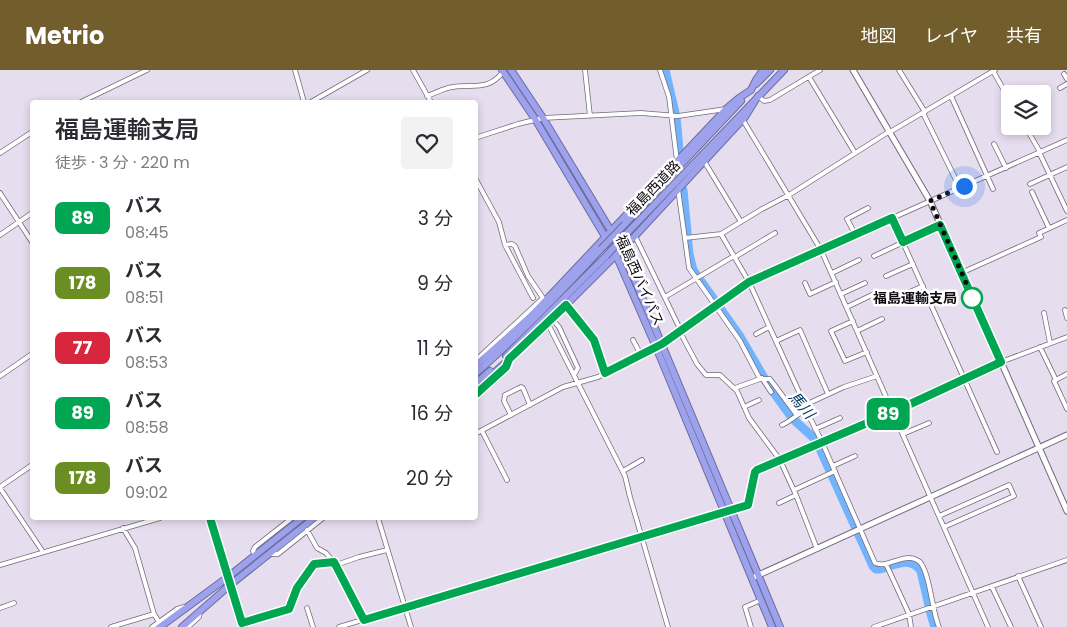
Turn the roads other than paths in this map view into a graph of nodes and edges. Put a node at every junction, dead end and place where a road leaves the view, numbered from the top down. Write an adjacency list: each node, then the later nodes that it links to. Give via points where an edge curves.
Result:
1 (146, 70): 26 (street)
2 (295, 70): 27 (street)
3 (367, 70): 28 (street)
4 (412, 70): 23 (street)
5 (511, 70): 34 (highway, 福島西バイパス)
6 (585, 70): 32 (street)
7 (660, 70): 33 (street)
8 (770, 70): 22 (highway, 福島西道路)
9 (784, 70): 24 (highway, 福島西道路)
10 (820, 70): 17 (street)
11 (853, 70): 37 (street)
12 (900, 70): 31 (street)
13 (503, 71): 23 (street, via 485,85 451,87); 35 (highway, 福島西バイパス)
14 (761, 71): 22 (highway)
15 (994, 71): 20 (street); 25 (street)
16 (1064, 74): 18 (street)
17 (809, 77): 24 (street, via 770,100 764,101); 45 (street)
18 (1067, 79)
19 (1067, 84): 21 (street)
20 (1001, 85)
21 (1060, 88)
22 (751, 90): 30 (highway); 130 (highway, 福島西道路, bridge, via 537,316)
23 (427, 96): 29 (street)
24 (758, 96): 36 (highway); 139 (highway, 福島西道路, bridge, via 606,256)
25 (951, 96): 31 (street); 51 (street)
26 (85, 100)
27 (303, 100)
28 (314, 100)
29 (430, 100)
30 (727, 108): 33 (street); 46 (highway)
31 (924, 112): 37 (street); 54 (street)
32 (590, 116): 33 (street, via 641,113); 34 (street)
33 (674, 116): 46 (street)
34 (543, 118): 35 (street); 70 (highway, 福島西バイパス)
35 (535, 119): 40 (street); 75 (highway, 福島西バイパス)
36 (743, 120): 47 (highway); 59 (street)
37 (890, 132): 45 (street); 60 (street)
38 (30, 133): 44 (street)
39 (1030, 135): 43 (street)
40 (478, 137)
41 (1067, 140): 43 (street)
42 (994, 144): 49 (street)
43 (1040, 152): 49 (street); 50 (street)
44 (0, 153)
45 (855, 153): 59 (street)
46 (677, 161): 70 (highway)
47 (704, 161): 56 (highway); 67 (street)
48 (1067, 167): 50 (street)
49 (1006, 168): 51 (street)
50 (1050, 175): 53 (street); 62 (street)
51 (988, 176): 54 (street); 55 (street)
52 (478, 184): 80 (street, via 499,222)
53 (1030, 184)
54 (960, 188): 60 (street)
55 (993, 188)
56 (678, 189): 76 (highway); 77 (street)
57 (1032, 192): 69 (street)
58 (0, 193): 66 (street)
59 (789, 195): 67 (street); 82 (street)
60 (930, 201): 64 (street); 68 (street)
61 (868, 208): 73 (street, via 847,219)
62 (1067, 210)
63 (30, 214): 66 (street)
64 (892, 218): 73 (street); 79 (street)
65 (1067, 220): 69 (street)
66 (19, 222): 74 (street); 78 (street)
67 (741, 222): 72 (street)
68 (940, 225): 79 (street); 89 (street)
69 (1049, 228): 89 (street, via 1039,233 1041,237)
70 (611, 230): 75 (highway); 81 (highway, 福島西バイパス)
71 (775, 233): 85 (street)
72 (721, 234): 77 (street); 85 (street)
73 (855, 234): 82 (street)
74 (0, 235)
75 (606, 236): 83 (highway, 福島西バイパス); 102 (highway)
76 (635, 236): 81 (highway); 100 (street)
77 (686, 238): 91 (street, via 689,268)
78 (30, 239)
79 (903, 242): 84 (street); 87 (street)
80 (505, 246): 101 (street); 102 (street, via 516,246 528,276)
81 (622, 249): 83 (highway); 121 (highway, 福島西バイパス)
82 (821, 250): 88 (street); 92 (street)
83 (616, 255): 103 (highway); 121 (highway, 福島西バイパス)
84 (874, 256)
85 (734, 257): 91 (street); 92 (street)
86 (859, 260): 88 (street)
87 (913, 264): 90 (street); 96 (street)
88 (832, 273): 93 (street)
89 (962, 273): 128 (street)
90 (886, 276)
91 (697, 278): 100 (street); 104 (street)
92 (749, 282): 104 (street); 112 (street)
93 (836, 282): 94 (street, via 810,294); 97 (street)
94 (805, 283)
95 (865, 283): 97 (street)
96 (923, 286): 99 (street); 137 (street)
97 (841, 294): 105 (street)
98 (874, 294): 105 (street)
99 (901, 296)
100 (665, 297): 114 (street)
101 (533, 298)
102 (545, 298): 126 (street); 129 (highway, via 530,317)
103 (566, 305): 109 (highway); 131 (street, via 594,340)
104 (717, 305): 114 (street); 136 (street)
105 (847, 307): 111 (street)
106 (1065, 310): 108 (street)
107 (1044, 313): 120 (street)
108 (1067, 318)
109 (552, 319): 127 (highway); 133 (street, via 559,326 578,368)
110 (882, 319): 115 (street)
111 (853, 321): 115 (street); 123 (street, via 831,331 845,361)
112 (770, 327): 116 (street); 119 (street)
113 (550, 328): 133 (street)
114 (681, 331): 121 (street); 142 (street, via 706,375 720,375)
115 (857, 331): 123 (street)
116 (756, 334)
117 (1067, 337): 120 (street)
118 (632, 340): 125 (street)
119 (776, 341): 145 (street, via 800,330); 148 (street)
120 (1050, 343): 122 (street)
121 (659, 345): 125 (street); 178 (highway, 福島西バイパス)
122 (1040, 347): 128 (street); 138 (street)
123 (866, 352): 135 (street)
124 (30, 355): 134 (street)
125 (641, 355): 131 (street)
126 (478, 358)
127 (509, 359): 141 (highway); 143 (street, via 506,367)
128 (1001, 362): 137 (street); 164 (street)
129 (478, 363)
130 (478, 371)
131 (605, 373): 140 (street)
132 (1067, 374): 138 (street)
133 (574, 375): 140 (street)
134 (0, 376)
135 (877, 376): 145 (street); 152 (street)
136 (763, 378): 142 (street); 144 (street); 154 (street, via 770,379)
137 (964, 380): 152 (street); 165 (street)
138 (1056, 380): 150 (street)
139 (478, 381)
140 (578, 382): 147 (street); 171 (street)
141 (478, 387)
142 (735, 388): 149 (street)
143 (478, 392)
144 (771, 392)
145 (828, 394): 148 (street)
146 (759, 400): 149 (street)
147 (530, 405): 153 (street); 153 (street, via 523,388 508,392 504,400)
148 (805, 405): 151 (street)
149 (744, 407): 168 (street)
150 (1067, 409)
151 (806, 410): 154 (street); 158 (street)
152 (893, 412): 161 (street); 163 (street)
153 (511, 415): 159 (street)
154 (795, 415): 157 (street)
155 (840, 418): 158 (street)
156 (929, 422): 161 (street)
157 (782, 425)
158 (815, 429): 163 (street)
159 (482, 431): 160 (street); 173 (street)
160 (478, 433)
161 (903, 434): 176 (street)
162 (1067, 435): 164 (street)
163 (821, 443): 168 (street); 170 (street)
164 (1039, 448): 176 (street); 179 (street)
165 (997, 452)
166 (855, 456): 170 (street)
167 (642, 460): 171 (street)
168 (780, 460): 175 (street); 178 (street, via 755,472 748,505)
169 (30, 466): 174 (street)
170 (833, 466): 172 (street)
171 (623, 470): 192 (street)
172 (834, 472): 175 (street); 190 (street)
173 (508, 480)
174 (0, 487): 195 (street)
175 (795, 493): 177 (street); 193 (street)
176 (930, 497): 180 (street); 190 (street)
177 (779, 503)
178 (728, 511): 192 (street); 204 (highway, 福島西バイパス)
179 (1067, 511)
180 (939, 516): 188 (street); 188 (street, via 1009,485 1014,496)
181 (153, 520): 189 (street)
182 (211, 520): 203 (street)
183 (289, 520): 197 (street, via 255,547)
184 (299, 520): 197 (highway)
185 (311, 520): 196 (highway)
186 (320, 520): 191 (street)
187 (379, 520): 194 (street)
188 (944, 527): 207 (street)
189 (123, 528): 195 (street); 215 (street, via 134,548)
190 (859, 529): 193 (street); 201 (street, via 875,563)
191 (307, 530): 196 (street, via 278,554); 199 (street, via 317,548 326,552)
192 (641, 536): 213 (street); 228 (street)
193 (817, 549): 204 (street)
194 (387, 550): 199 (street); 213 (street)
195 (42, 552): 200 (street)
196 (269, 553): 205 (highway)
197 (255, 555): 203 (highway)
198 (1067, 560): 202 (street)
199 (335, 564): 217 (street); 219 (street, via 314,564 297,588 289,609)
200 (0, 565)
201 (887, 566): 210 (street, via 907,557 920,562 925,571); 216 (street)
202 (1018, 576): 206 (street); 237 (street)
203 (228, 577): 205 (street); 218 (highway)
204 (755, 577): 208 (highway, 福島西バイパス); 231 (highway, 福島西バイパス)
205 (230, 585): 214 (highway); 219 (street)
206 (992, 587): 207 (street); 236 (street)
207 (972, 593): 210 (street); 235 (street)
208 (761, 600): 229 (street, via 745,607); 230 (highway, 福島西バイパス)
209 (14, 603): 211 (street)
210 (932, 607): 216 (street); 234 (street)
211 (0, 608)
212 (308, 608): 225 (street)
213 (405, 608): 217 (street); 227 (street)
214 (200, 612): 223 (highway); 224 (street)
215 (154, 614): 218 (street); 220 (street)
216 (909, 614): 232 (street); 233 (street)
217 (364, 620): 226 (street)
218 (160, 625): 222 (street)
219 (242, 625)
220 (118, 626): 221 (street)
221 (111, 627)
222 (152, 627)
223 (182, 627)
224 (188, 627)
225 (313, 627)
226 (339, 627)
227 (411, 627)
228 (668, 627)
229 (751, 627)
230 (772, 627)
231 (780, 627)
232 (874, 627)
233 (911, 627)
234 (940, 627)
235 (988, 627)
236 (1011, 627)
237 (1041, 627)

